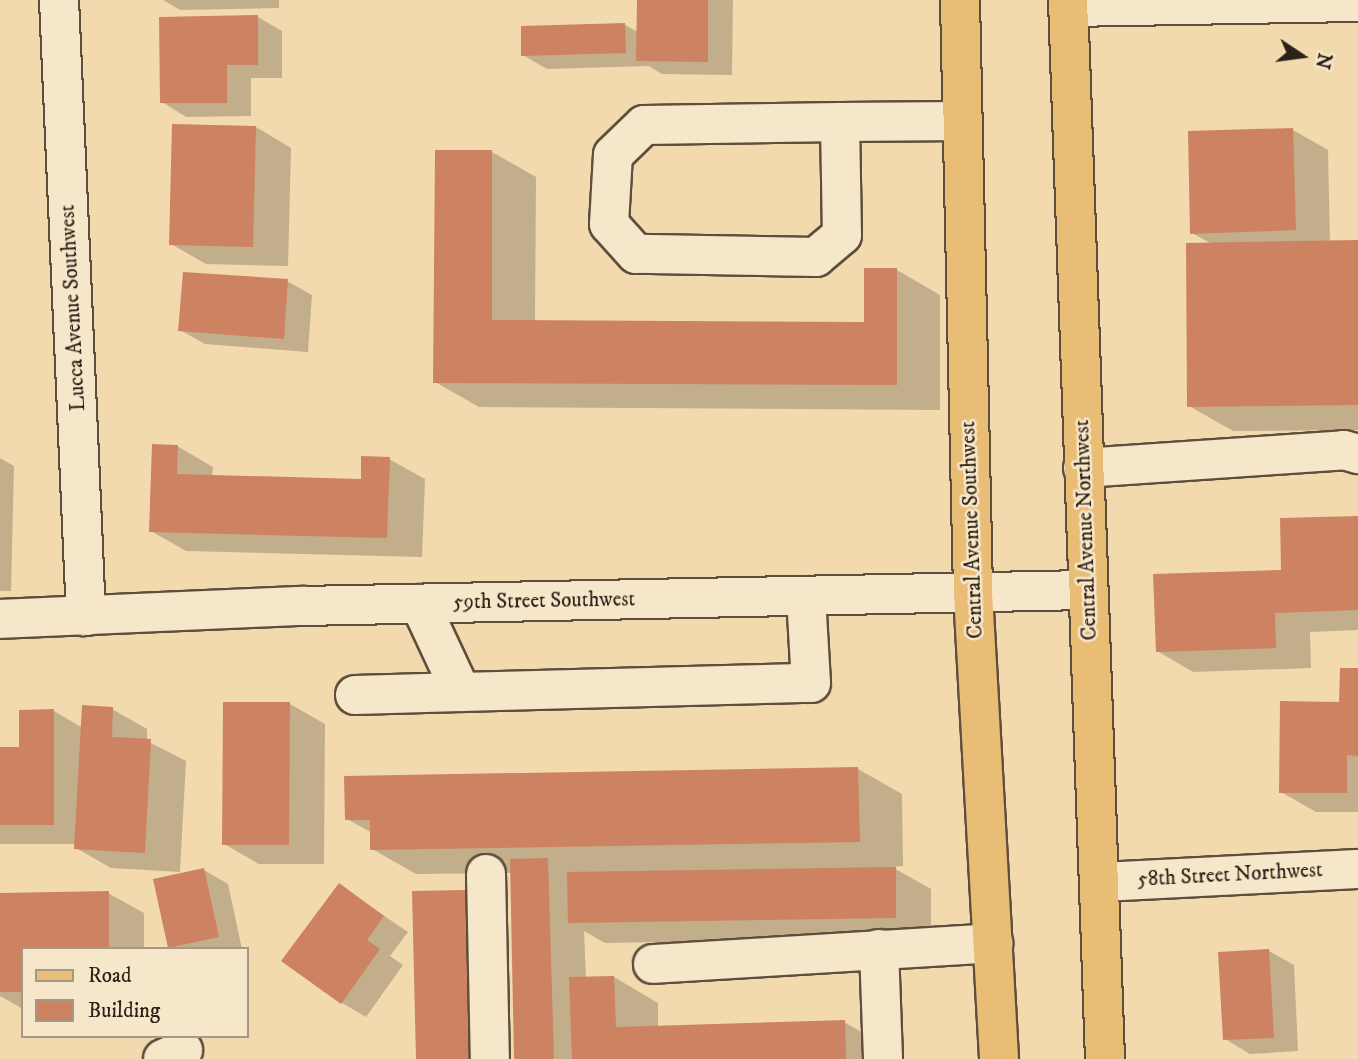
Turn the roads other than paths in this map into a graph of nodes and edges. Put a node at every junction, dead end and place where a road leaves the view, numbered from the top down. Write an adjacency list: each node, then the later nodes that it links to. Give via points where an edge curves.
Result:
1 (59, 0): 14 (street, Lucca Avenue Southwest)
2 (960, 0): 6 (main road, Central Avenue Southwest)
3 (1358, 2): 4 (street)
4 (1145, 3): 5 (street)
5 (1068, 4): 9 (main road, Central Avenue Northwest)
6 (963, 121): 7 (street); 11 (main road, Central Avenue Southwest)
7 (840, 122): 7 (street, via 644,125 613,155 609,224 636,254 816,257 842,235)
8 (1358, 454): 9 (street, via 1344,450)
9 (1083, 468): 10 (main road, Central Avenue Northwest)
10 (1088, 590): 11 (street, 59th Street Southwest); 20 (main road, Central Avenue Northwest)
11 (973, 593): 12 (street, 59th Street Southwest); 21 (main road, Central Avenue Southwest)
12 (806, 596): 13 (street, 59th Street Southwest); 16 (street, via 811,683)
13 (420, 604): 14 (street, 59th Street Southwest); 16 (street)
14 (86, 616): 15 (street, 59th Street Southwest)
15 (0, 619)
16 (461, 692): 17 (street)
17 (355, 695)
18 (1358, 869): 20 (street, 58th Street Northwest)
19 (486, 874): 24 (street)
20 (1101, 882): 27 (main road, Central Avenue Northwest)
21 (993, 943): 22 (street); 26 (main road, Central Avenue Southwest)
22 (879, 949): 23 (street); 25 (street)
23 (653, 964)
24 (491, 1059)
25 (883, 1059)
26 (999, 1059)
27 (1105, 1059)

